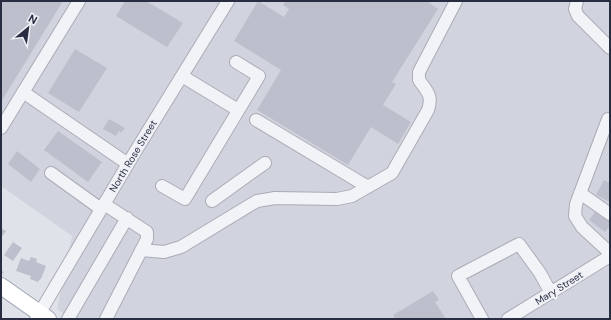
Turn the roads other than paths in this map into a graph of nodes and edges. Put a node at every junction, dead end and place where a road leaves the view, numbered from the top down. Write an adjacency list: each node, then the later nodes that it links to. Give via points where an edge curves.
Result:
1 (79, 1): 8 (street)
2 (228, 1): 7 (street, North Rose Street)
3 (456, 1): 17 (street, via 419,72 419,80 429,94 431,102 428,110 392,173)
4 (577, 1): 5 (street, via 575,8 578,16)
5 (610, 48)
6 (236, 62): 9 (street, via 259,76)
7 (182, 76): 9 (street); 14 (street, North Rose Street)
8 (23, 92): 12 (street); 14 (street)
9 (238, 110): 16 (street, via 185,199)
10 (608, 119): 18 (street)
11 (256, 120): 17 (street)
12 (1, 128)
13 (265, 163): 19 (street)
14 (128, 164): 20 (street, North Rose Street)
15 (51, 173): 20 (street)
16 (162, 186)
17 (368, 187): 23 (street, via 352,196 336,199 275,198 257,201 181,248 164,252)
18 (580, 193): 21 (street); 24 (street, via 575,216 582,227)
19 (212, 201)
20 (103, 206): 22 (street); 28 (street, North Rose Street)
21 (610, 214)
22 (127, 218): 23 (street, via 146,232 147,239); 29 (street)
23 (141, 250): 30 (street)
24 (610, 253)
25 (610, 256): 27 (street, Mary Street)
26 (1, 286): 28 (main road)
27 (551, 293): 31 (street, via 519,244 458,276); 32 (street, Mary Street)
28 (41, 317)
29 (68, 319)
30 (106, 319)
31 (482, 319)
32 (508, 319)

